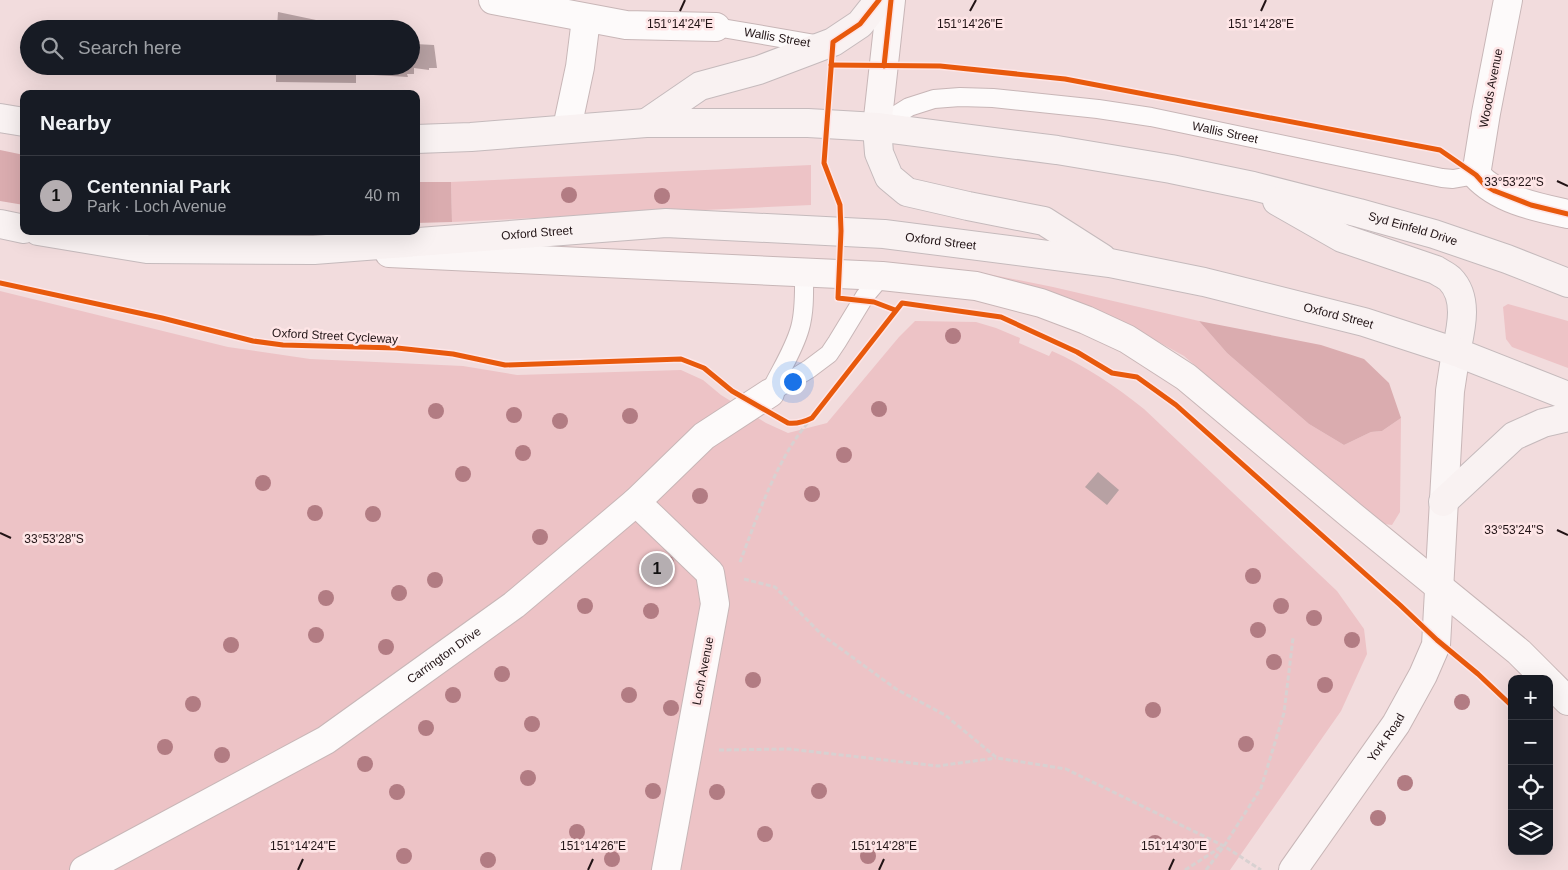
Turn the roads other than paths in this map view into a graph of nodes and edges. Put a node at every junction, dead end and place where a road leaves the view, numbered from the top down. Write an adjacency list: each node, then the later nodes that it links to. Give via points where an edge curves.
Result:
1 (492, 0): 5 (street, Wallis Street)
2 (879, 0): 7 (main road, via 860,24)
3 (891, 0): 11 (main road)
4 (1508, 0): 14 (street, Woods Avenue)
5 (586, 19): 6 (street, Wallis Street, via 626,25); 12 (street)
6 (716, 27): 7 (lane, Wallis Street)
7 (824, 46): 10 (main road, via 760,70 700,86)
8 (0, 118): 9 (main road)
9 (20, 121)
10 (646, 123): 11 (main road, via 808,123); 12 (main road)
11 (877, 127): 14 (lane, Wallis Street, via 909,107 934,99 993,98 1151,117 1442,178); 15 (main road, via 1057,150); 21 (main road, via 879,154 888,177 907,192 1044,220)
12 (567, 128): 13 (main road)
13 (420, 139)
14 (1476, 175): 16 (street, via 1489,188 1510,198)
15 (1253, 186): 24 (main road, Syd Einfeld Drive, via 1434,234); 25 (main road, via 1342,238 1436,270 1450,279 1462,311)
16 (1568, 214)
17 (0, 224): 18 (main road)
18 (20, 228)
19 (62, 235): 20 (main road, Oxford Street, via 148,249)
20 (314, 250): 21 (main road, Oxford Street, via 666,223 884,234); 22 (main road)
21 (1110, 263): 25 (main road, Oxford Street, via 1204,282 1364,322)
22 (804, 273): 23 (main road); 26 (lane, via 800,329)
23 (882, 276): 26 (lane, Carrington Drive, via 862,300 829,354); 31 (main road, via 976,286 1017,296 1086,320 1134,343 1186,377)
24 (1568, 283)
25 (1456, 352): 27 (main road); 30 (main road, via 1450,391)
26 (770, 392): 29 (street, Carrington Drive, via 704,436)
27 (1568, 396)
28 (1568, 417): 30 (main road, via 1543,422 1514,436)
29 (636, 502): 35 (street, Carrington Drive, via 514,606 326,740); 36 (street, Loch Avenue, via 710,574 716,604)
30 (1443, 502): 31 (main road)
31 (1439, 588): 32 (main road, via 1519,652); 37 (main road, York Road, via 1437,640 1423,675 1396,724)
32 (1542, 675)
33 (1553, 686): 34 (main road)
34 (1568, 701)
35 (84, 870)
36 (666, 870)
37 (1293, 870)

